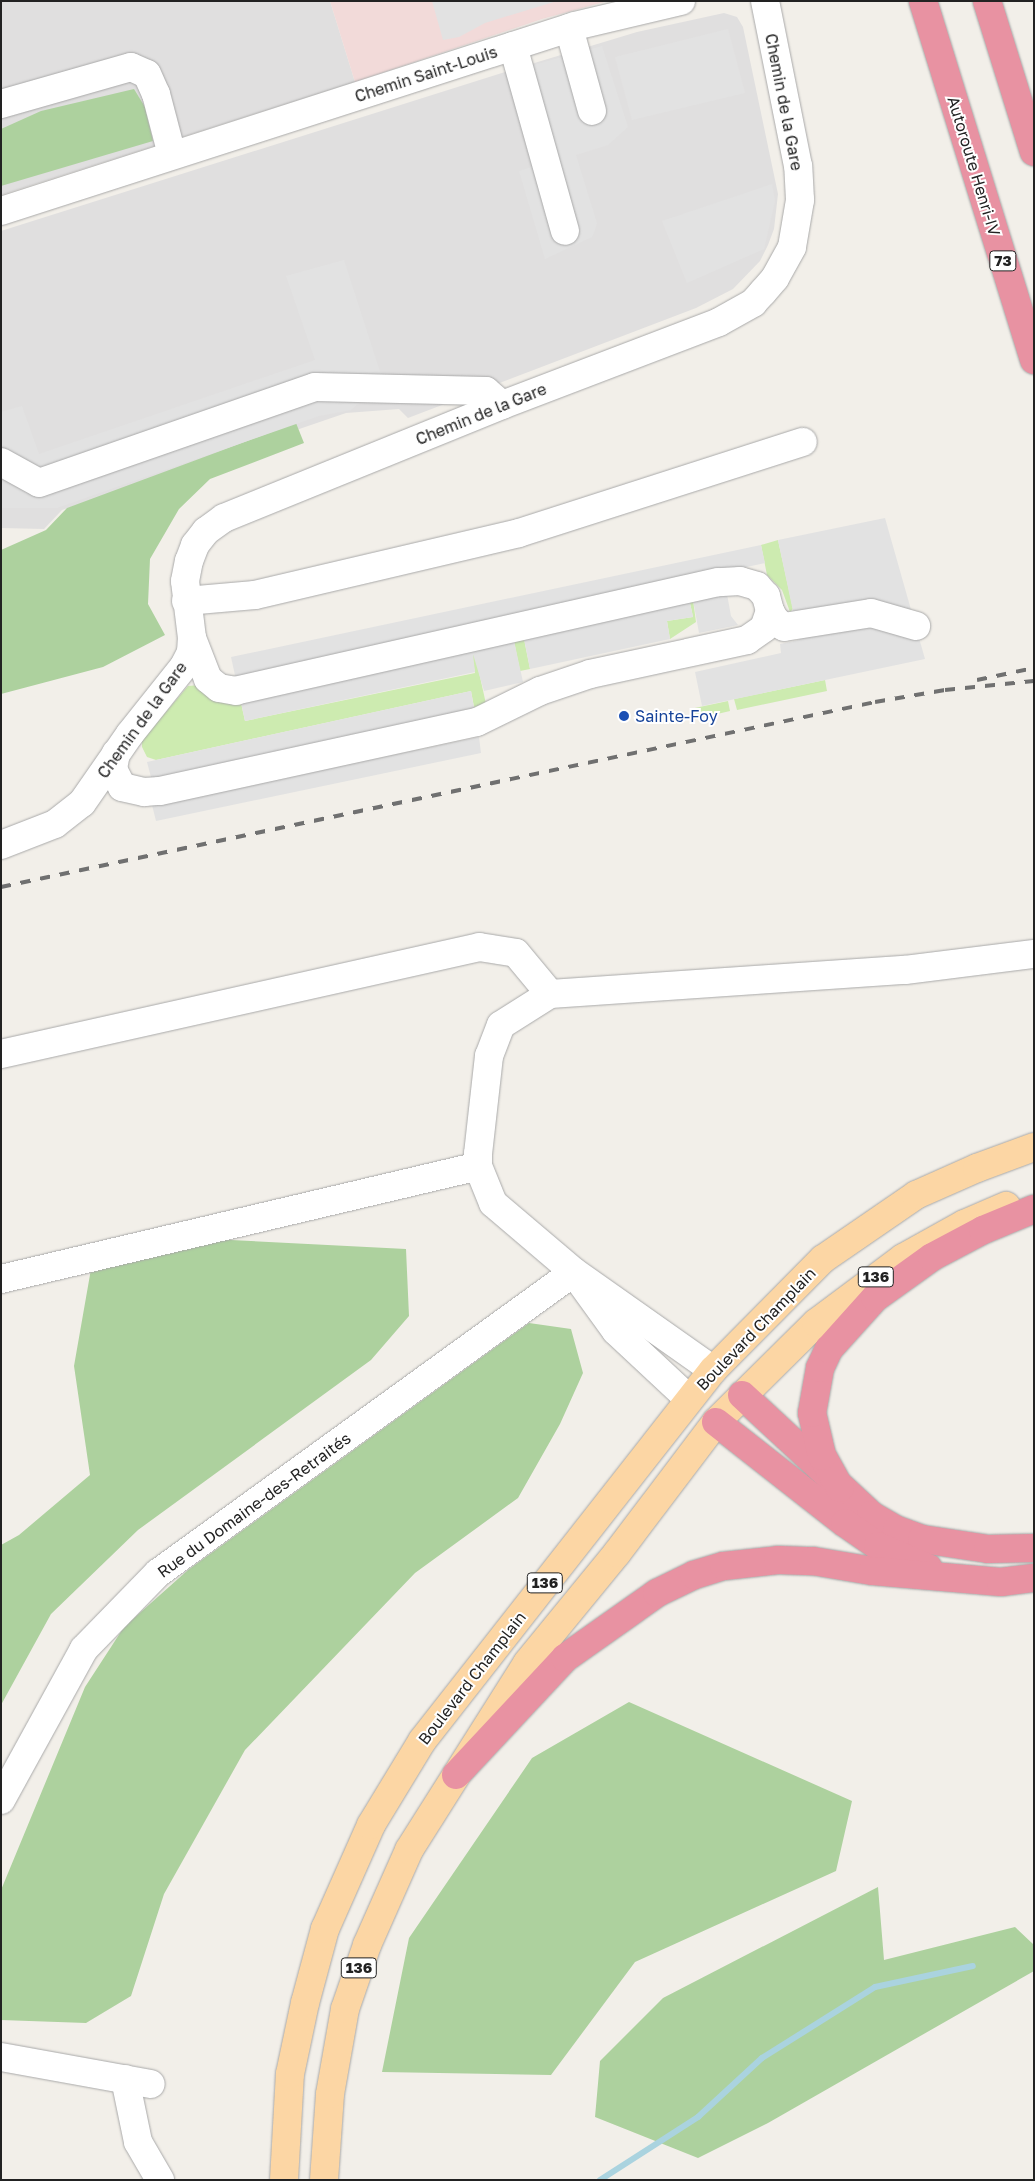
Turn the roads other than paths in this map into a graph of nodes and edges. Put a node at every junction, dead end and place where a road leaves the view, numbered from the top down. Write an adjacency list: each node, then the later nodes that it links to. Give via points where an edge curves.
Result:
1 (681, 1): 5 (street, Chemin Saint-Louis)
2 (765, 1): 14 (street, Chemin de la Gare, via 798,166 800,200 792,247 775,278 752,303 719,322)
3 (923, 1): 13 (highway, Autoroute Henri-IV / 73)
4 (987, 1): 9 (highway)
5 (570, 28): 6 (street, Chemin Saint-Louis); 8 (street)
6 (513, 46): 10 (street, Chemin Saint-Louis); 12 (street)
7 (1, 104): 10 (street, via 131,67 147,74 156,94)
8 (592, 111)
9 (1034, 152)
10 (172, 155): 11 (street, Chemin Saint-Louis)
11 (1, 211)
12 (565, 231)
13 (1034, 360)
14 (502, 405): 16 (street, via 486,392 315,387 39,483); 17 (street, Chemin de la Gare, via 224,518 195,544 185,581)
15 (803, 442): 17 (street, via 519,532 255,595)
16 (1, 462)
17 (186, 601): 20 (street, Chemin de la Gare)
18 (770, 611): 19 (street, via 784,626 871,613); 20 (street, via 766,596 757,586 740,581 718,582 236,691 219,688 208,679); 21 (street, via 764,628 747,640 590,674 540,691 476,722 160,791 144,792 122,786 113,769)
19 (916, 626)
20 (192, 638): 21 (street, Chemin de la Gare, via 191,652 184,666)
21 (116, 753): 22 (street, Chemin de la Gare, via 82,802 55,824)
22 (1, 845)
23 (1034, 954): 24 (street, via 904,970)
24 (550, 994): 25 (street, via 516,953 479,947); 27 (street, via 501,1025 489,1056)
25 (1, 1054)
26 (1034, 1147): 32 (main road, Boulevard Champlain / 136, via 916,1195 870,1224 823,1259)
27 (478, 1166): 30 (street, via 493,1203); 31 (street)
28 (1034, 1196): 33 (main road, 136, via 964,1224 903,1258 816,1323)
29 (1034, 1209): 36 (highway, via 983,1230 932,1257 898,1280 855,1318 829,1349 820,1368 812,1412 822,1456)
30 (574, 1272): 32 (street); 34 (street, via 616,1331); 41 (street, Rue du Domaine-des-Retraités, via 158,1573 84,1649)
31 (1, 1279)
32 (713, 1370): 33 (main road); 34 (main road, Boulevard Champlain / 136)
33 (742, 1395): 35 (main road, 136); 36 (highway)
34 (689, 1399): 35 (main road); 44 (main road, Boulevard Champlain / 136, via 422,1741 371,1825 325,1928 305,2003 290,2074)
35 (716, 1422): 39 (highway, via 818,1504 878,1546 933,1570); 40 (main road, 136, via 617,1553 527,1663)
36 (840, 1488): 37 (highway, via 871,1515 922,1539 988,1549)
37 (1034, 1548)
38 (1034, 1578): 39 (highway, via 1001,1582)
39 (969, 1579): 40 (highway, via 873,1571 813,1561 755,1562 694,1575 657,1593 565,1658)
40 (456, 1776): 45 (main road, 136, via 409,1850 367,1945 345,2009 330,2094)
41 (1, 1800)
42 (1, 2057): 43 (street, via 138,2081 138,2142)
43 (160, 2180)
44 (284, 2180)
45 (324, 2180)

